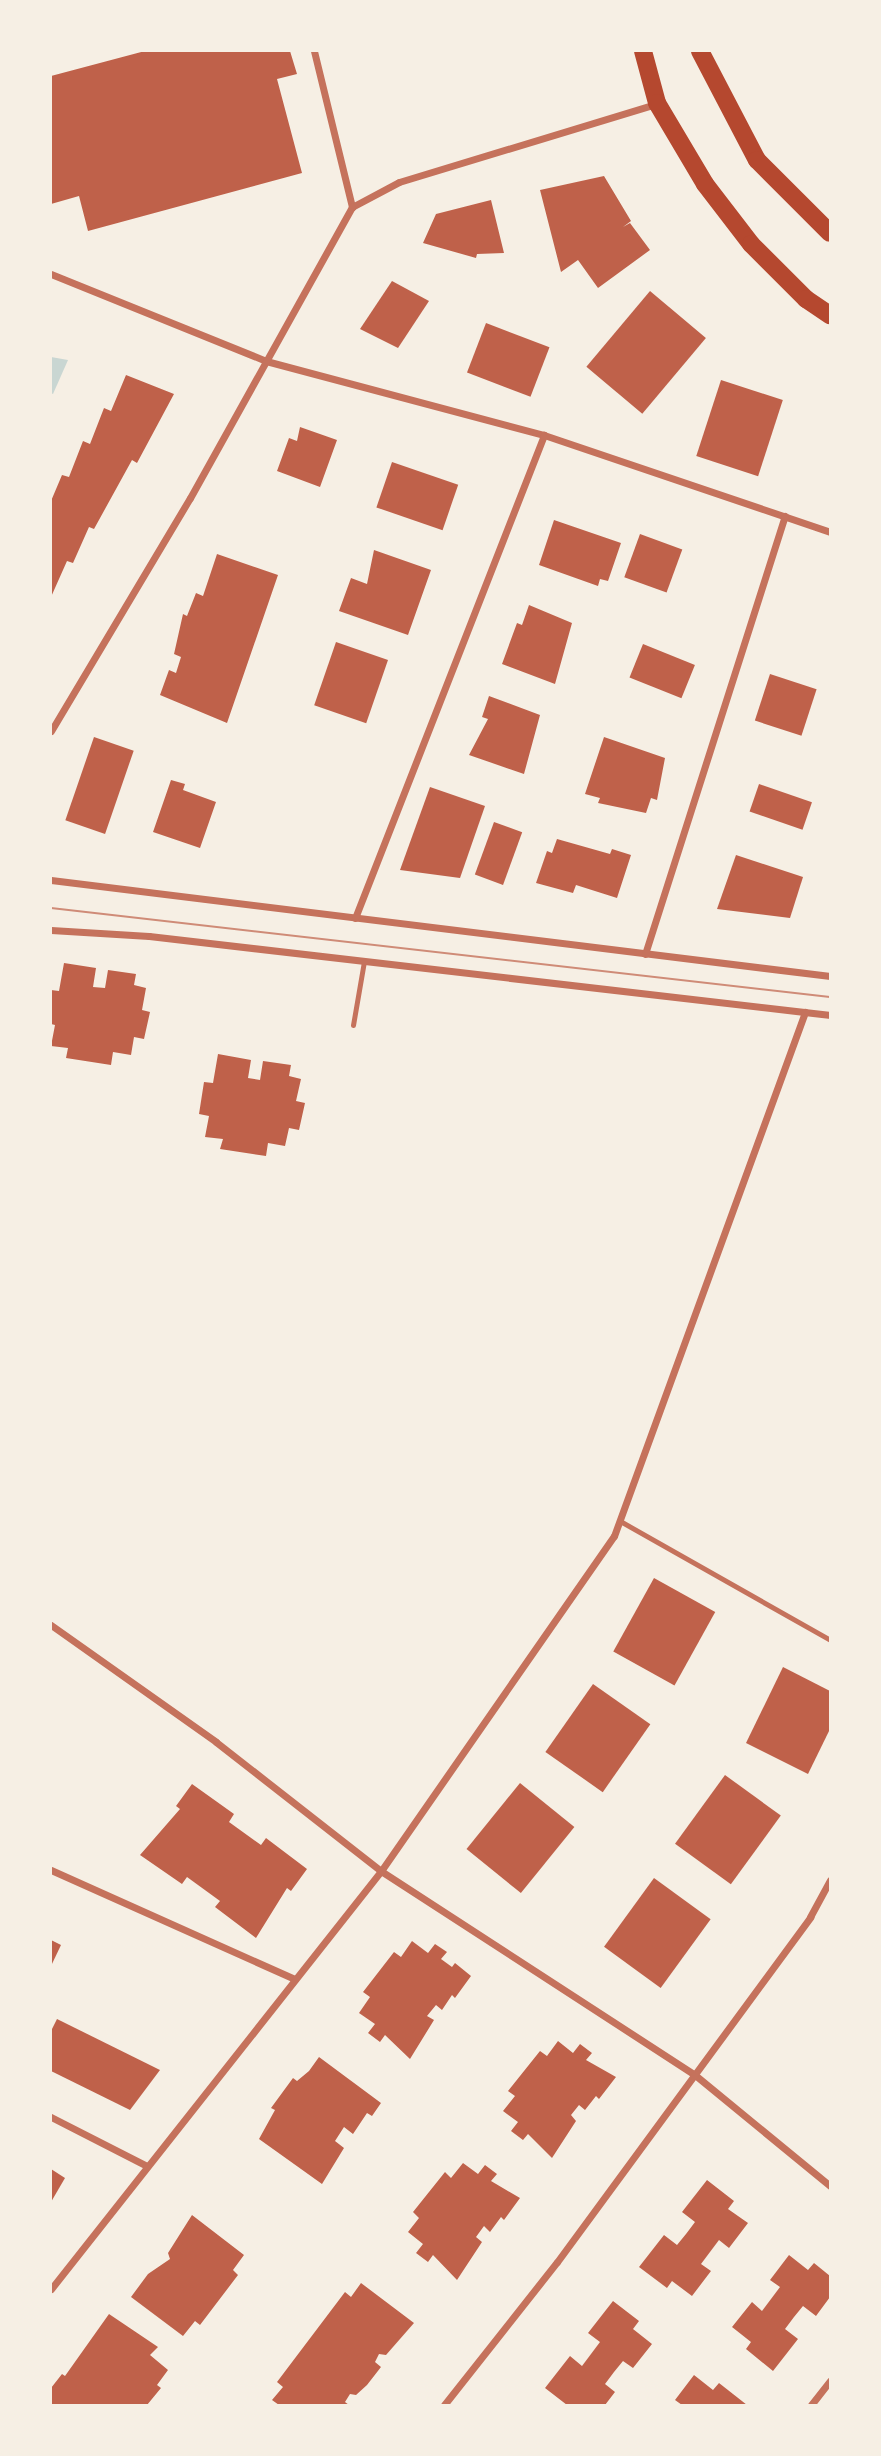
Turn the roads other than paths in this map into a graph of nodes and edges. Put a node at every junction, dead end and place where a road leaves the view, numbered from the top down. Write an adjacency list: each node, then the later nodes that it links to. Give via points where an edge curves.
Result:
1 (314, 51): 5 (street)
2 (643, 51): 4 (main road)
3 (700, 51): 6 (main road, via 757,160)
4 (657, 103): 5 (street, via 399,183); 8 (main road, via 705,184 751,244 806,299)
5 (352, 207): 9 (street)
6 (830, 233)
7 (51, 274): 9 (street)
8 (830, 315)
9 (266, 361): 10 (street); 13 (street)
10 (544, 435): 11 (street); 15 (street)
11 (785, 516): 12 (street); 17 (street)
12 (830, 531)
13 (51, 731)
14 (51, 880): 15 (street)
15 (355, 918): 17 (street)
16 (51, 930): 18 (street, via 149,936)
17 (645, 954): 19 (street)
18 (364, 961): 20 (street); 22 (lane)
19 (830, 976)
20 (805, 1012): 21 (street); 23 (street)
21 (830, 1015)
22 (353, 1025)
23 (620, 1521): 25 (lane); 27 (street, via 614,1536)
24 (51, 1625): 27 (street, via 216,1742)
25 (830, 1640)
26 (51, 1870): 29 (street)
27 (381, 1871): 29 (street); 30 (street)
28 (830, 1880): 30 (street, via 810,1917)
29 (295, 1979): 32 (street)
30 (695, 2075): 33 (street); 36 (street)
31 (51, 2117): 32 (street)
32 (147, 2166): 34 (street)
33 (830, 2186)
34 (51, 2289)
35 (830, 2381): 37 (street)
36 (444, 2405)
37 (811, 2405)

